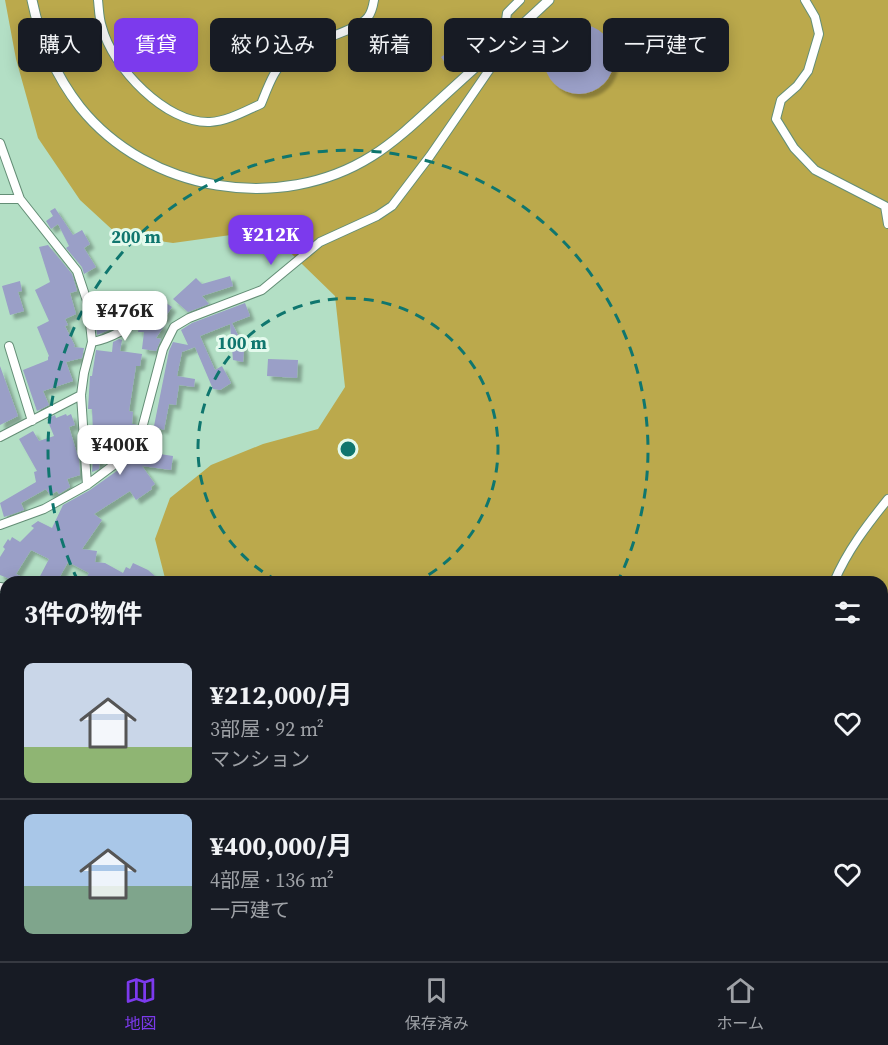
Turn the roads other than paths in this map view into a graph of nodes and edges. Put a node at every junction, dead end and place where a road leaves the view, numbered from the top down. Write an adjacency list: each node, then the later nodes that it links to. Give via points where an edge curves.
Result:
1 (32, 0): 9 (street, via 45,48 56,70 99,127 146,161 173,174 207,183 269,189 298,186 338,174 401,135)
2 (98, 0): 3 (street, via 102,28 128,75 157,102 185,118 208,122 225,120 261,104 277,69 289,56 367,19)
3 (374, 0)
4 (520, 0): 7 (street)
5 (549, 0): 8 (street)
6 (805, 0): 14 (street, via 819,34 808,71 781,100 776,119 794,148 815,170 885,206)
7 (506, 18)
8 (529, 18)
9 (470, 72)
10 (487, 72): 21 (street, via 392,206 320,243 262,290 174,327 163,349 140,436 131,452)
11 (0, 143): 13 (street)
12 (0, 199): 13 (street)
13 (20, 199): 16 (street, via 77,271 88,304)
14 (888, 224)
15 (145, 314): 16 (street, via 120,331)
16 (92, 342): 18 (street)
17 (9, 346): 19 (street)
18 (81, 395): 19 (street); 21 (street)
19 (32, 420): 20 (street)
20 (0, 437)
21 (87, 485): 23 (street, via 44,509)
22 (888, 499): 24 (street, via 859,536)
23 (0, 525)
24 (837, 576)

